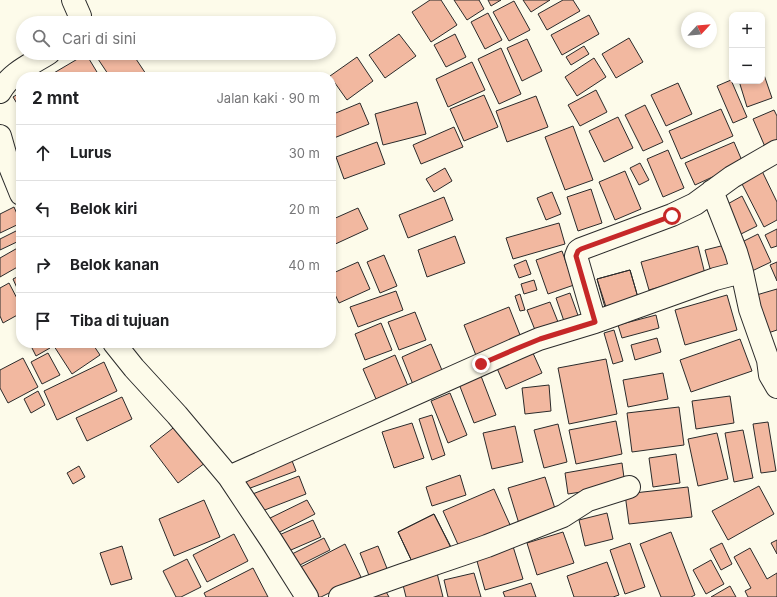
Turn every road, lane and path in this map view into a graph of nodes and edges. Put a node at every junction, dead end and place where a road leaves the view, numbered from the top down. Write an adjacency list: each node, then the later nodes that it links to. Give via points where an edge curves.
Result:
1 (73, 0): 2 (street)
2 (80, 16)
3 (38, 60): 4 (street)
4 (18, 72)
5 (16, 74): 6 (street)
6 (0, 92)
7 (0, 136): 9 (street)
8 (777, 150): 10 (street)
9 (16, 182)
10 (712, 191): 11 (street); 12 (street, via 695,204 672,216 578,251 576,256)
11 (742, 272): 12 (street, via 715,279); 14 (street, via 750,309 768,360 770,374)
12 (595, 322): 15 (street, via 518,348)
13 (118, 348): 15 (street)
14 (777, 387)
15 (229, 477): 17 (street)
16 (629, 487): 18 (street, via 588,500 563,516 488,546)
17 (307, 597)
18 (340, 597)

